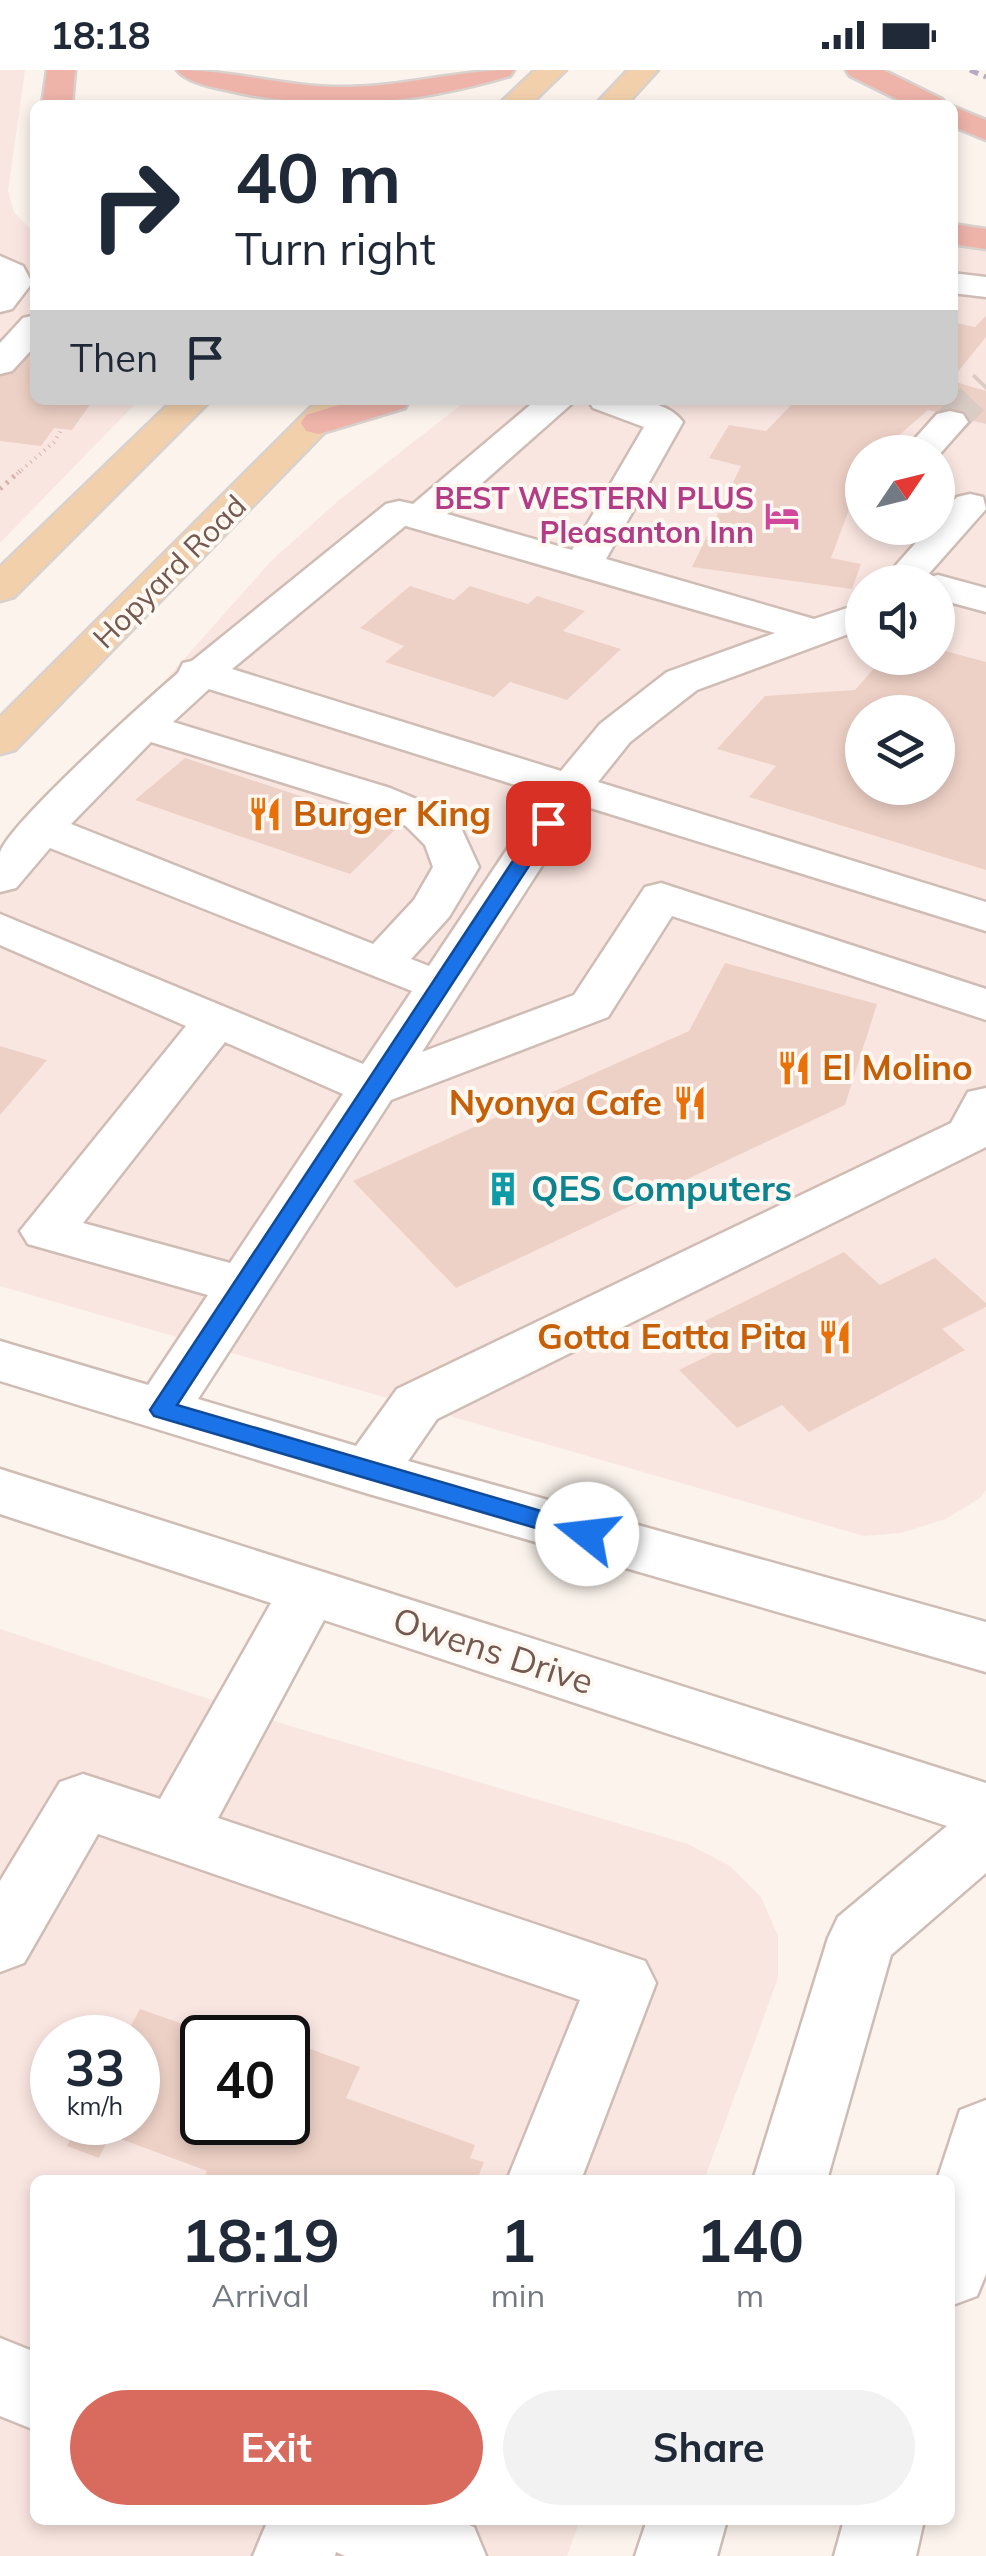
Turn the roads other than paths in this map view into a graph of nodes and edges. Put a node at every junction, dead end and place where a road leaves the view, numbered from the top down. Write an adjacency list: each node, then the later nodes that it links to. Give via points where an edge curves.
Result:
1 (61, 70): 7 (highway)
2 (192, 70): 3 (highway, via 287,92 352,95 420,89)
3 (500, 70)
4 (552, 70): 8 (main road)
5 (644, 70): 9 (main road)
6 (860, 70): 10 (highway)
7 (58, 100)
8 (518, 100)
9 (615, 100)
10 (922, 100)
11 (958, 118): 12 (highway)
12 (986, 131)
13 (958, 235): 14 (highway)
14 (986, 239)
15 (30, 264): 16 (street)
16 (0, 265): 19 (street, via 16,283)
17 (958, 284): 18 (street)
18 (986, 288)
19 (0, 302)
20 (30, 331): 21 (street)
21 (0, 364)
22 (188, 405): 34 (main road)
23 (365, 405): 26 (highway)
24 (552, 405): 31 (street)
25 (619, 405): 32 (street, via 665,422)
26 (328, 412): 41 (main road, Hopyard Road)
27 (950, 422): 28 (street)
28 (937, 435)
29 (955, 493): 30 (street)
30 (978, 507): 33 (street)
31 (419, 518): 32 (street); 39 (street, via 399,512)
32 (583, 565): 38 (street)
33 (930, 565)
34 (0, 589)
35 (955, 592): 36 (street)
36 (986, 600)
37 (845, 621): 38 (street)
38 (815, 632): 42 (street, via 682,680 615,733)
39 (198, 672): 40 (street); 42 (street)
40 (142, 726): 43 (street); 47 (street, via 374,797 422,818 446,840 456,867 432,907)
41 (0, 741)
42 (569, 790): 45 (street); 48 (street)
43 (41, 828): 44 (street); 47 (street)
44 (0, 878)
45 (986, 917)
46 (0, 928): 50 (street)
47 (381, 963): 48 (street)
48 (440, 987): 51 (street)
49 (986, 1005): 51 (street, via 660,898 590,1006)
50 (216, 1021): 51 (street); 53 (street, via 47,1231)
51 (374, 1088): 53 (street)
52 (986, 1104): 56 (street, via 971,1134 418,1404)
53 (244, 1286): 55 (street)
54 (0, 1361): 55 (street)
55 (162, 1410): 56 (street)
56 (370, 1472): 59 (street)
57 (0, 1491): 58 (street, Owens Drive)
58 (308, 1591): 60 (street, Owens Drive); 61 (street)
59 (986, 1648)
60 (986, 1811)
61 (176, 1832): 63 (street, via 83,1801); 65 (street, via 621,1982)
62 (986, 1833): 66 (street, via 862,1938)
63 (0, 1942)
64 (986, 2134): 67 (street)
65 (546, 2175)
66 (791, 2175)
67 (955, 2251)
68 (0, 2376): 69 (street)
69 (30, 2389)
70 (308, 2525): 73 (street)
71 (685, 2525): 74 (street)
72 (883, 2525): 75 (street)
73 (294, 2556)
74 (676, 2556)
75 (874, 2556)

